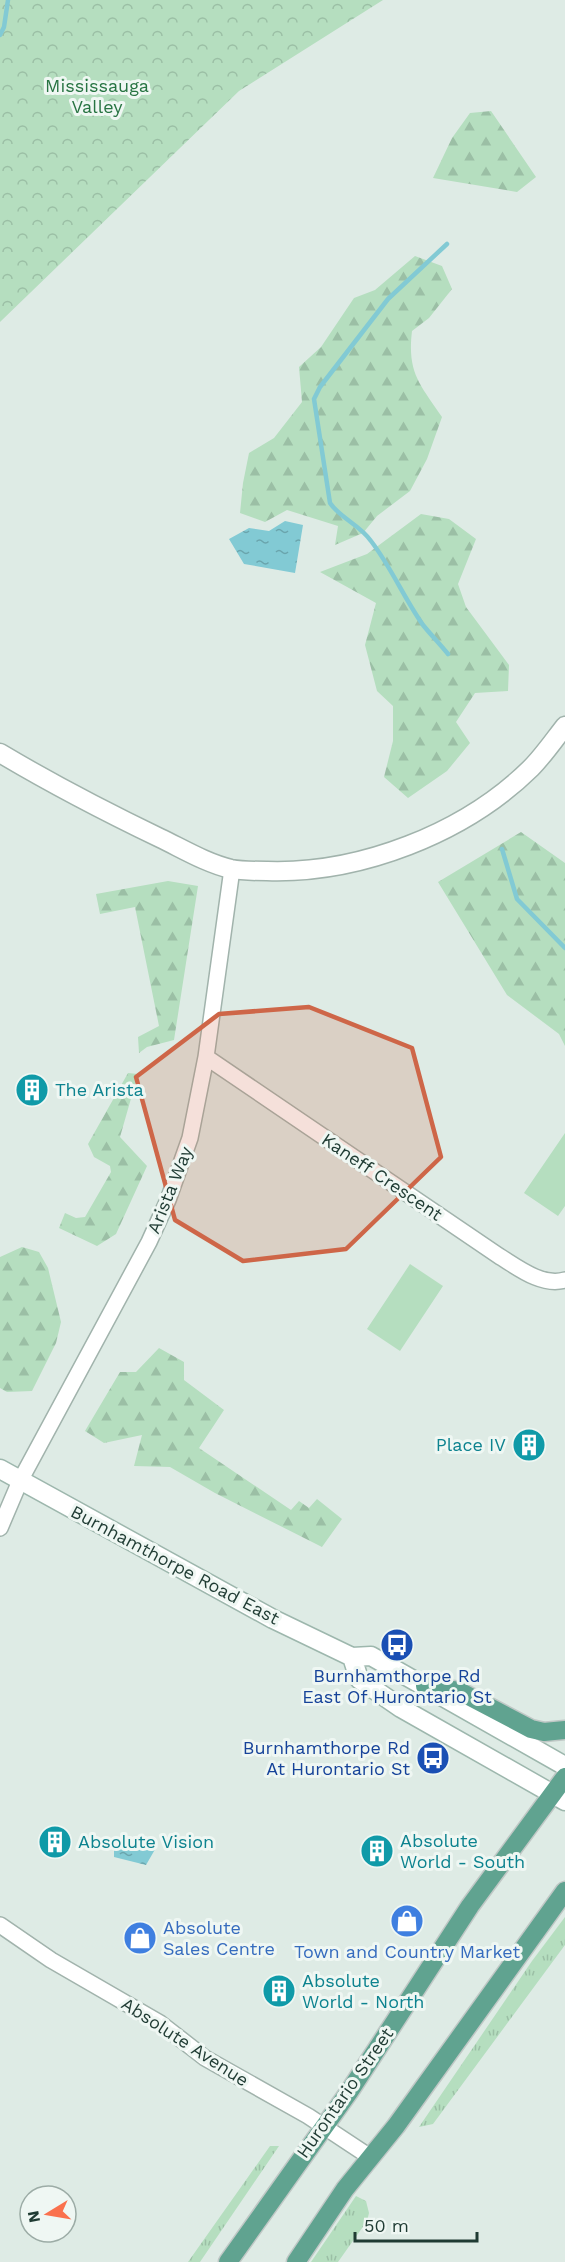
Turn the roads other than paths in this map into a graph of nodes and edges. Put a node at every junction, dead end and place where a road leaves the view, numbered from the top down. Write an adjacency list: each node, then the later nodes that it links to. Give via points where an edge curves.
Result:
1 (565, 726): 3 (main road, via 531,768 504,790 458,821 409,845 347,864 315,869)
2 (0, 753): 3 (main road, via 144,831)
3 (232, 869): 4 (street, Arista Way)
4 (206, 1057): 5 (street, Kaneff Crescent, via 499,1256 537,1278); 7 (street, Arista Way, via 190,1138 168,1200)
5 (565, 1280)
6 (0, 1469): 7 (main road, Burnhamthorpe Road East)
7 (20, 1481): 8 (street); 9 (main road, Burnhamthorpe Road East, via 273,1619)
8 (0, 1528)
9 (352, 1657): 10 (main road, Burnhamthorpe Road East, via 371,1656); 14 (main road, via 359,1679 401,1708)
10 (425, 1686): 11 (main road, via 459,1691 531,1729); 12 (main road, Burnhamthorpe Road East)
11 (565, 1730)
12 (565, 1766)
13 (565, 1777): 14 (main road, Hurontario Street)
14 (559, 1797): 17 (main road, Hurontario Street, via 470,1906 350,2092)
15 (565, 1891): 18 (main road)
16 (0, 1925): 17 (street, Absolute Avenue, via 51,1960 159,2023 205,2058)
17 (323, 2126): 18 (street, Absolute Avenue); 19 (main road, Hurontario Street)
18 (370, 2157): 20 (main road)
19 (228, 2262)
20 (296, 2262)

